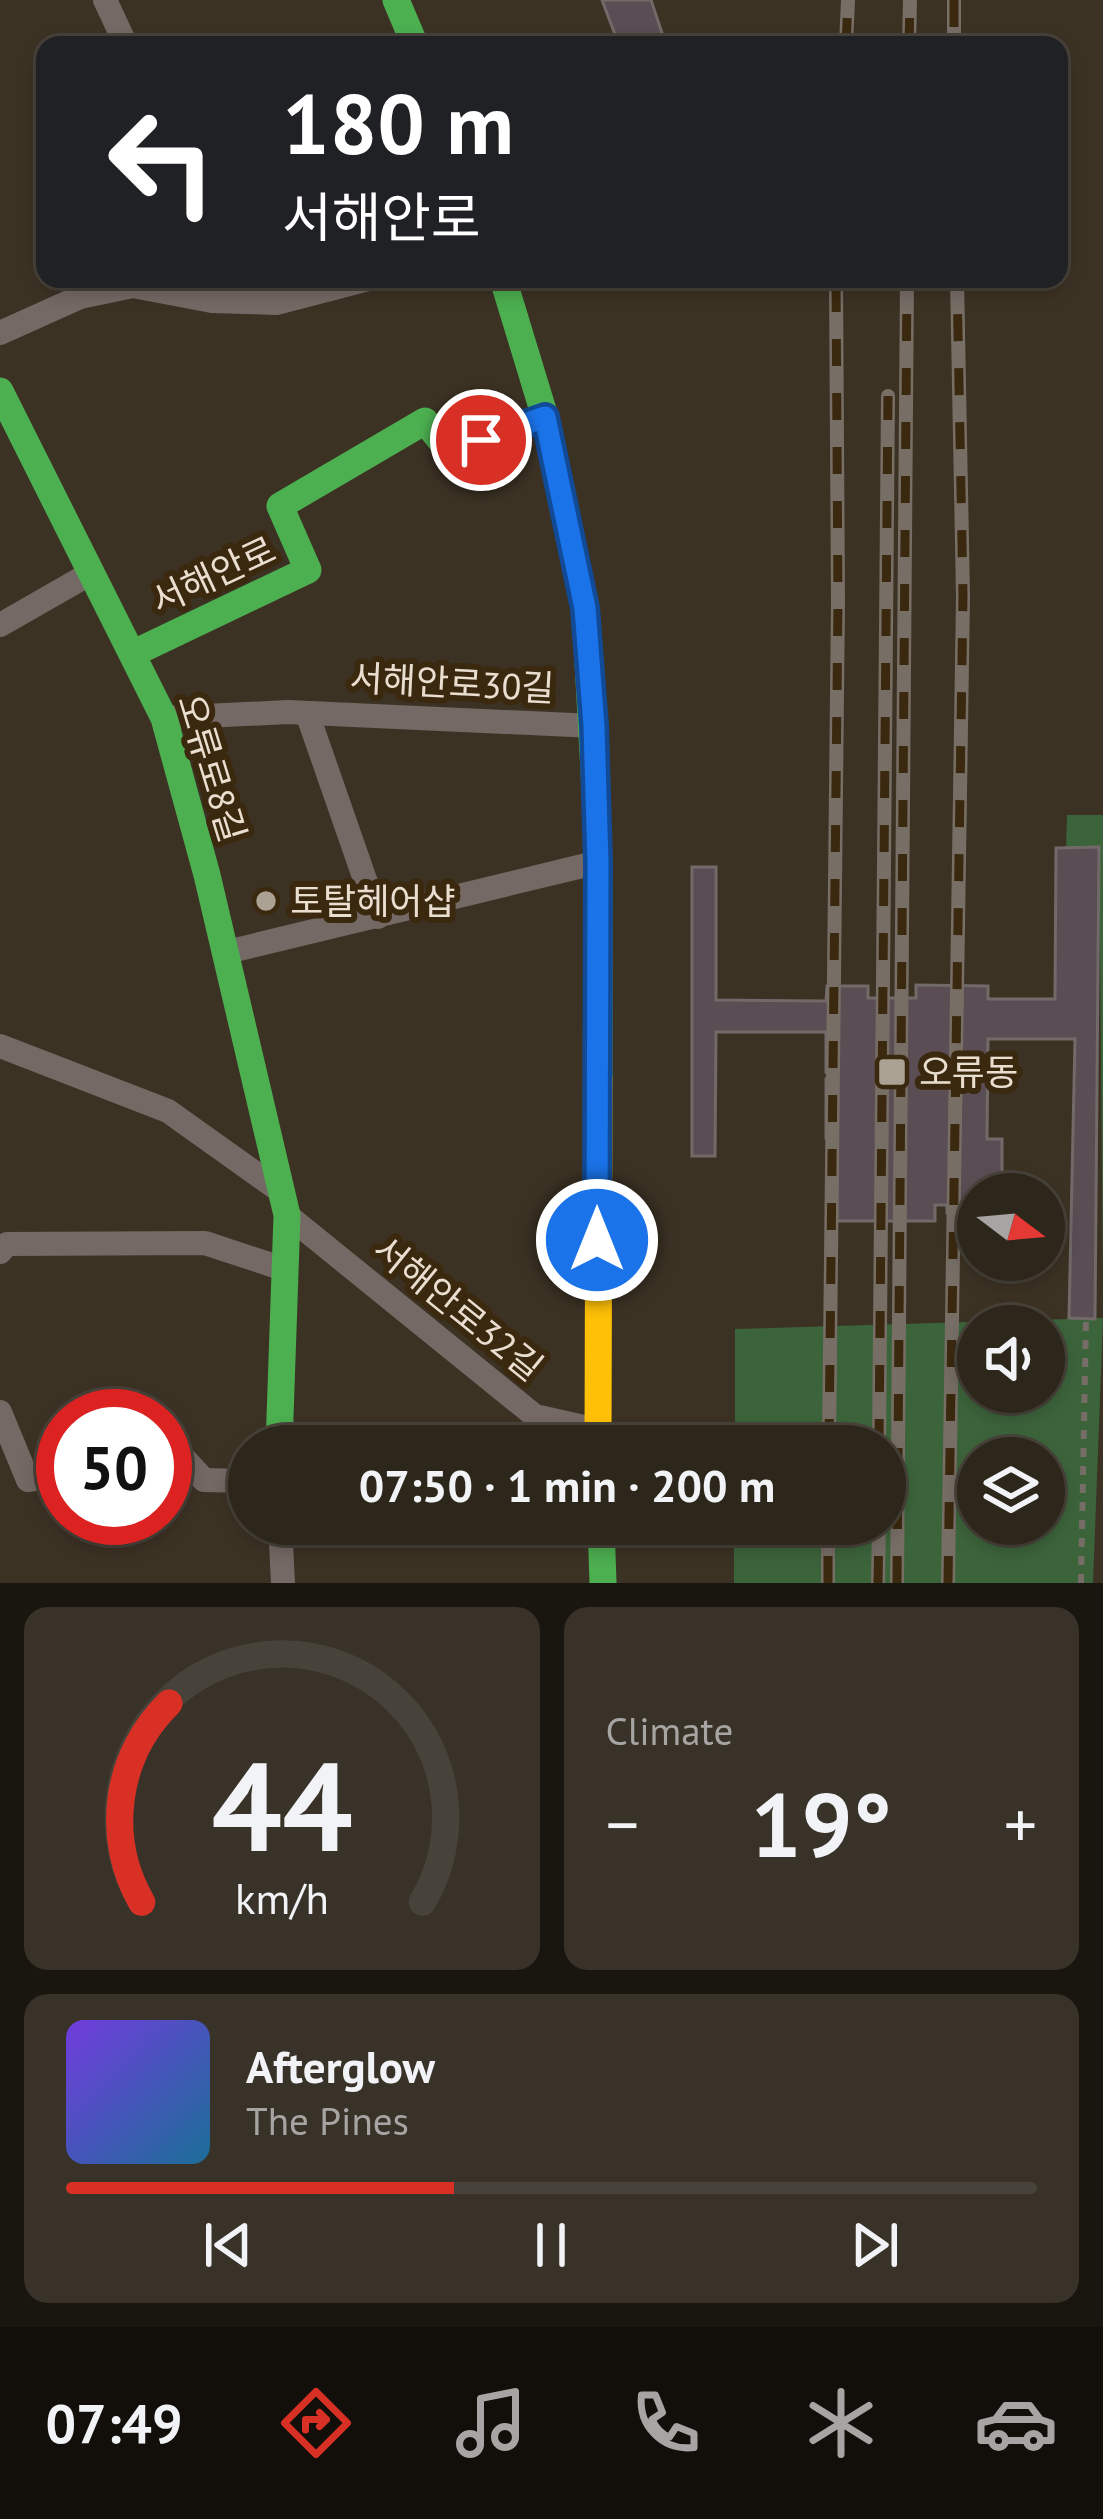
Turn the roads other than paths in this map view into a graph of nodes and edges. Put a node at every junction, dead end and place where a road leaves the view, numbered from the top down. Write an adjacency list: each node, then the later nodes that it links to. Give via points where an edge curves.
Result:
1 (104, 0): 3 (street)
2 (396, 0): 4 (street)
3 (122, 36)
4 (411, 36)
5 (123, 288): 10 (street, via 80,297)
6 (144, 288): 9 (street, via 212,301)
7 (335, 288): 9 (street, via 277,303)
8 (506, 288): 12 (street)
9 (245, 291)
10 (0, 333)
11 (0, 391): 13 (street, 오류로8길)
12 (545, 417): 15 (street, 서해안로, via 449,451 425,421 280,506 308,571); 18 (street, via 585,608)
13 (91, 573): 14 (street); 15 (street, 오류로8길)
14 (0, 625)
15 (132, 654): 17 (street, 오류로8길)
16 (307, 712): 17 (street, 서해안로30길); 18 (street, 서해안로30길); 20 (street, 서해안로30길)
17 (164, 718): 21 (street, 오류로8길)
18 (594, 726): 19 (street)
19 (598, 862): 20 (street); 29 (street)
20 (378, 917): 21 (street)
21 (226, 952): 23 (street, 오류로8길)
22 (0, 1046): 23 (street, via 168,1111)
23 (285, 1204): 25 (street, 오류로8길); 28 (street, 서해안로32길, via 535,1416)
24 (0, 1252): 25 (street, via 7,1244 205,1243)
25 (284, 1270): 27 (street, 오류로8길)
26 (0, 1412): 31 (street, via 28,1480)
27 (280, 1425)
28 (560, 1425)
29 (597, 1425)
30 (192, 1468): 32 (street, via 204,1480)
31 (36, 1479)
32 (228, 1480)
33 (281, 1545): 35 (street)
34 (602, 1545): 36 (street)
35 (283, 1583)
36 (603, 1583)

